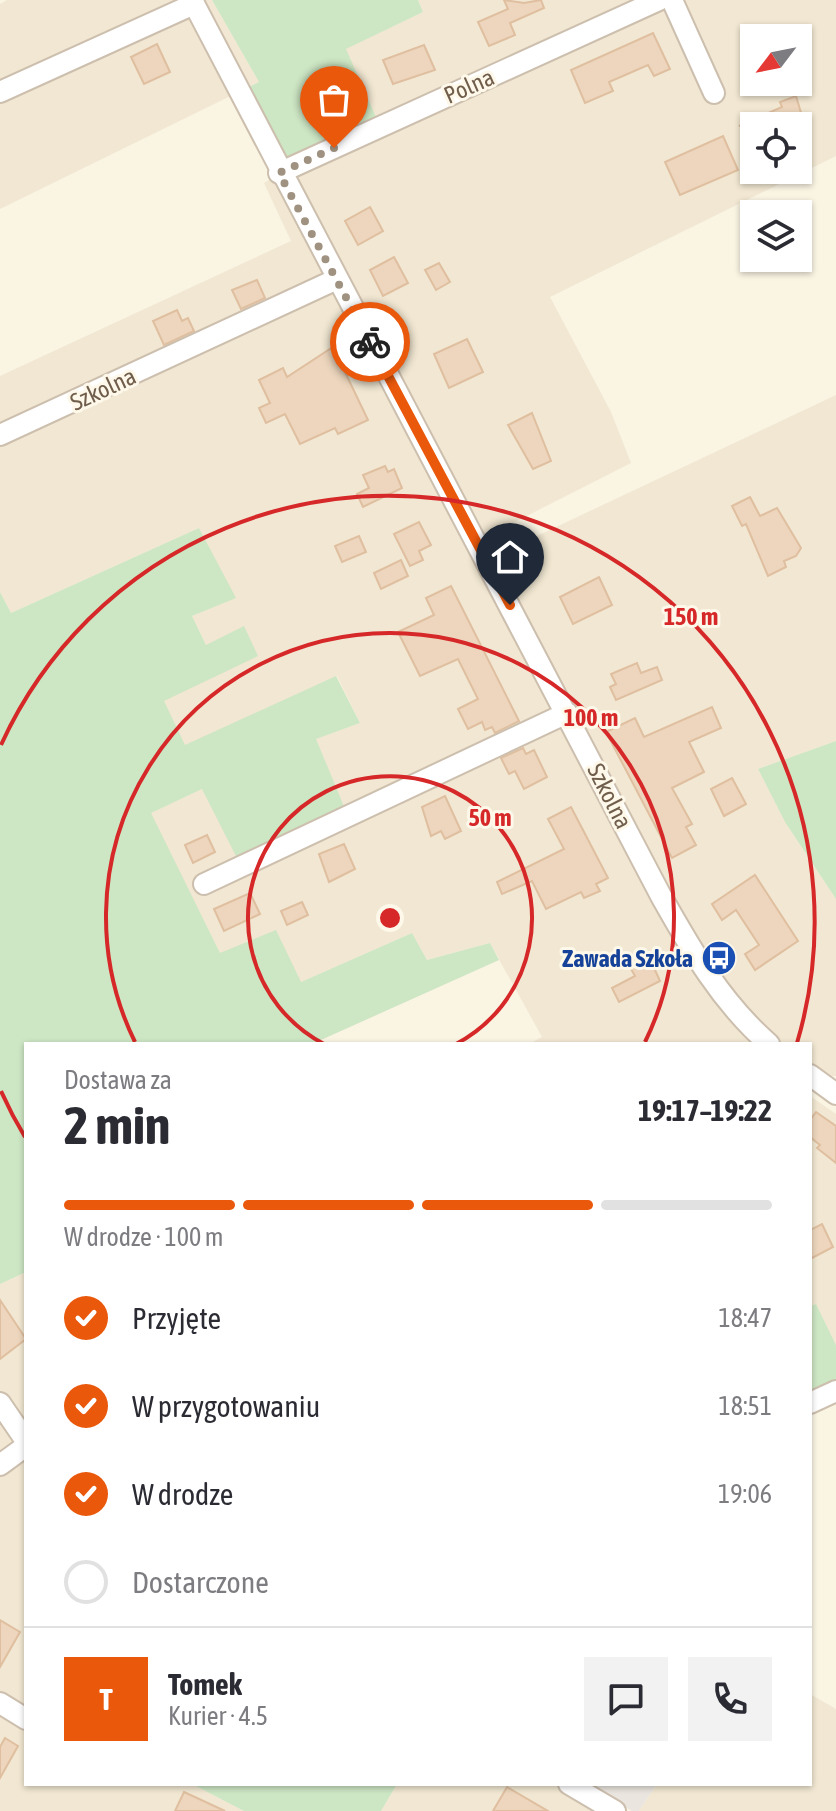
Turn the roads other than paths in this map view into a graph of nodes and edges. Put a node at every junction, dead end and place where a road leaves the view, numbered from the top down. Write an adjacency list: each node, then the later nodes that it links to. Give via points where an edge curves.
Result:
1 (659, 0): 6 (street, Polna)
2 (672, 0): 5 (street)
3 (193, 2): 4 (street, Szkolna); 6 (street, Szkolna)
4 (0, 92)
5 (714, 93)
6 (279, 173): 7 (street, Szkolna)
7 (337, 279): 8 (street, Szkolna); 9 (street, Szkolna)
8 (0, 435)
9 (567, 713): 10 (street); 11 (street, Szkolna, via 713,985)
10 (204, 884)
11 (767, 1042)
12 (812, 1077): 13 (street)
13 (828, 1090)
14 (836, 1391): 15 (street)
15 (812, 1402)
16 (0, 1403): 17 (street)
17 (17, 1456)
18 (0, 1703): 19 (street)
19 (24, 1718)
20 (572, 1786): 21 (street)
21 (615, 1811)

